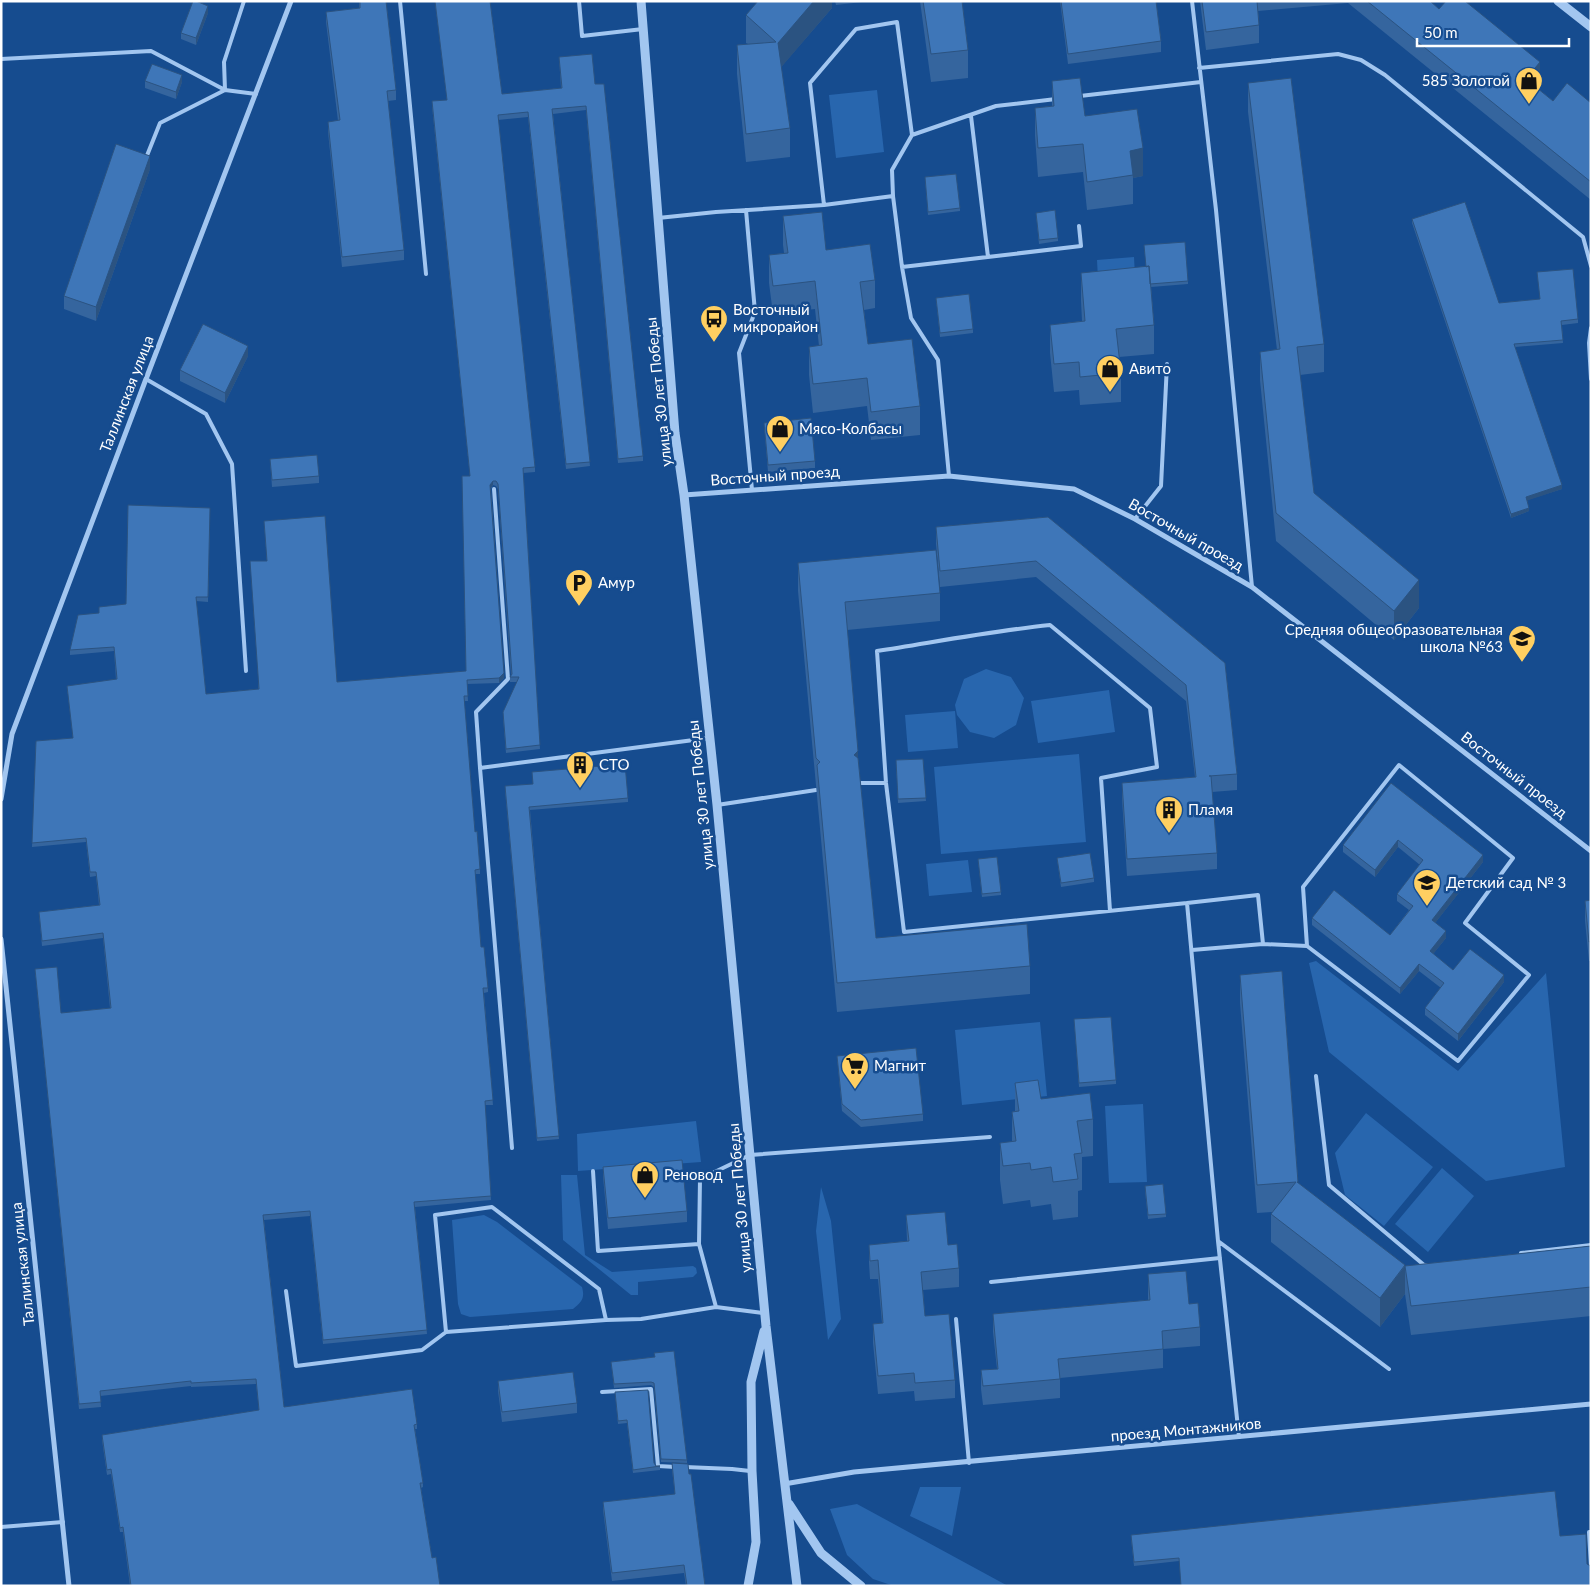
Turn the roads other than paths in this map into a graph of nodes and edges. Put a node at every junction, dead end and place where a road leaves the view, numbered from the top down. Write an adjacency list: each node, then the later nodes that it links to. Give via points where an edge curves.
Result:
1 (244, 1): 13 (lane, via 224,62)
2 (291, 1): 14 (street, Таллинская улица)
3 (400, 1): 28 (lane)
4 (579, 1): 9 (lane, via 582,36)
5 (641, 1): 9 (street, улица 30 лет Победы)
6 (1192, 1): 11 (lane)
7 (1558, 1): 8 (street)
8 (1591, 28)
9 (644, 29): 23 (street, улица 30 лет Победы)
10 (1, 59): 13 (lane, via 151,51)
11 (1199, 68): 12 (lane); 26 (lane, via 1338,54 1361,60 1583,237)
12 (1201, 82): 15 (lane); 38 (lane)
13 (225, 90): 14 (lane); 19 (lane, via 160,123)
14 (256, 94): 31 (street, Таллинская улица)
15 (1072, 97)
16 (1062, 98): 17 (lane, via 996,106)
17 (971, 116): 18 (lane); 25 (lane)
18 (912, 135): 20 (lane, via 892,170); 21 (lane, via 897,22 856,29 810,83)
19 (146, 158)
20 (893, 196): 21 (lane); 27 (lane)
21 (824, 205): 22 (lane)
22 (746, 210): 23 (lane); 35 (lane, via 755,312 739,353)
23 (658, 218): 36 (street, улица 30 лет Победы, via 675,433)
24 (1079, 226): 25 (lane, via 1081,246)
25 (988, 257): 27 (lane)
26 (1591, 266)
27 (902, 267): 33 (lane, via 911,318 938,360)
28 (426, 274)
29 (1591, 328): 32 (lane)
30 (1167, 364): 37 (lane, via 1160,486)
31 (146, 379): 39 (lane, via 206,414 232,464); 45 (street, Таллинская улица, via 12,734)
32 (1591, 379)
33 (949, 476): 35 (street, Восточный проезд); 37 (street, Восточный проезд, via 1074,489)
34 (494, 489): 41 (lane, via 508,679 476,712)
35 (752, 490): 36 (street, Восточный проезд)
36 (684, 495): 40 (street, улица 30 лет Победы)
37 (1135, 519): 38 (street, Восточный проезд)
38 (1252, 587): 47 (street, Восточный проезд)
39 (246, 670)
40 (709, 738): 41 (lane); 46 (street, улица 30 лет Победы)
41 (480, 768): 56 (lane)
42 (858, 783): 43 (lane)
43 (886, 783): 49 (lane, via 904,932); 49 (lane, via 877,651 1050,625 1150,708 1157,767 1101,778)
44 (816, 790): 46 (lane)
45 (1, 799)
46 (717, 805): 57 (street, улица 30 лет Победы)
47 (1591, 851)
48 (1186, 903): 49 (lane); 51 (lane, via 1258,895); 53 (lane)
49 (1110, 911)
50 (1, 939): 81 (street, Таллинская улица)
51 (1263, 944): 52 (lane); 53 (lane)
52 (1307, 946): 52 (lane, via 1458,1061 1529,976 1465,923 1513,858 1399,765 1303,887)
53 (1192, 950): 59 (lane)
54 (1316, 1076): 64 (lane, via 1329,1185 1424,1265)
55 (990, 1137): 57 (lane)
56 (512, 1148)
57 (750, 1155): 60 (lane, via 700,1179); 68 (street, улица 30 лет Победы)
58 (593, 1171): 60 (lane, via 598,1251)
59 (1218, 1241): 63 (lane); 73 (lane)
60 (700, 1244): 67 (lane)
61 (1591, 1245): 62 (lane)
62 (1512, 1254)
63 (1220, 1258): 65 (lane); 76 (lane)
64 (1434, 1264)
65 (991, 1282)
66 (286, 1291): 72 (lane, via 296,1366 422,1350)
67 (716, 1307): 68 (lane); 70 (lane, via 641,1319)
68 (765, 1313): 71 (street, улица 30 лет Победы)
69 (956, 1319): 77 (lane)
70 (606, 1320): 72 (lane); 72 (lane, via 599,1289 492,1207 435,1214)
71 (766, 1326): 78 (street, via 751,1382); 79 (street, улица 30 лет Победы)
72 (446, 1332)
73 (1389, 1369)
74 (602, 1392): 78 (lane, via 651,1389 658,1466)
75 (1591, 1404): 76 (street, проезд Монтажников)
76 (1239, 1437): 77 (street, проезд Монтажников)
77 (969, 1462): 79 (street, проезд Монтажников, via 854,1472)
78 (752, 1472): 86 (street, via 756,1542)
79 (784, 1484): 80 (street, улица 30 лет Победы)
80 (787, 1502): 87 (street, улица 30 лет Победы); 88 (street, via 821,1553)
81 (63, 1522): 82 (lane); 85 (street, Таллинская улица)
82 (1, 1527)
83 (1591, 1532): 84 (lane)
84 (1591, 1566)
85 (69, 1586)
86 (748, 1586)
87 (797, 1586)
88 (861, 1586)

